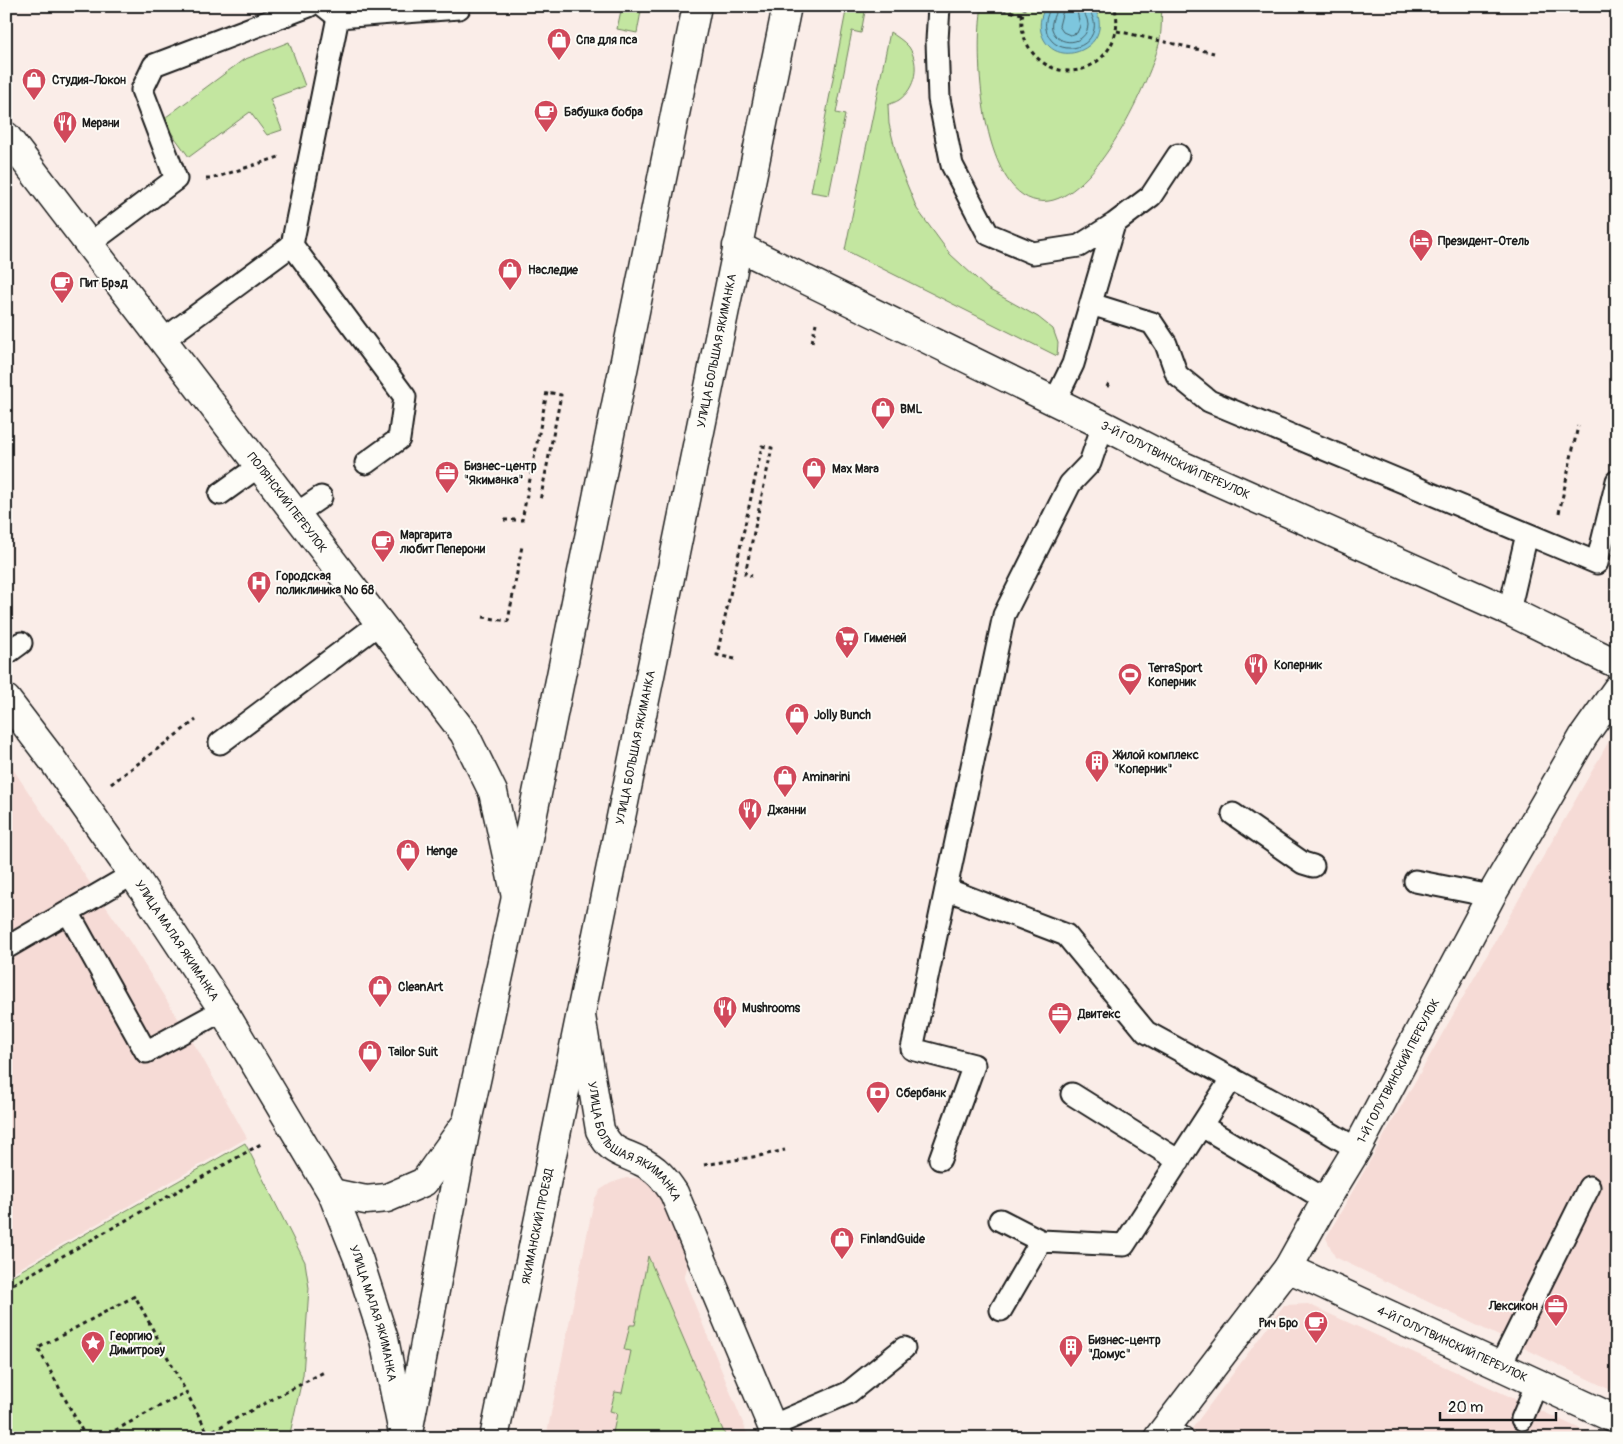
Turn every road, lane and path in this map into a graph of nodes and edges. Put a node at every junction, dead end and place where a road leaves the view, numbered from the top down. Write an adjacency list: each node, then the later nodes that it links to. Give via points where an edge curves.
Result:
1 (308, 6): 16 (lane, via 154,64 142,90)
2 (459, 6): 9 (lane)
3 (697, 6): 56 (street)
4 (787, 6): 20 (street, УЛИЦА БОЛЬШАЯ ЯКИМАНКА)
5 (939, 6): 17 (lane, via 938,99 952,165 988,234 1033,253 1079,246)
6 (987, 6): 10 (path)
7 (1024, 6): 10 (path)
8 (1114, 6): 11 (path)
9 (331, 12): 14 (lane)
10 (1022, 14): 11 (path, via 1027,46 1038,59 1069,71 1100,59 1111,46)
11 (1117, 31): 12 (path)
12 (1214, 53)
13 (6, 136): 18 (street, ПОЛЯНСКИЙ ПЕРЕУЛОК)
14 (312, 146): 16 (path, via 211,179); 19 (lane)
15 (1178, 155): 17 (lane, via 1151,196)
16 (176, 179): 18 (lane)
17 (1114, 224): 21 (lane)
18 (89, 244): 23 (street, ПОЛЯНСКИЙ ПЕРЕУЛОК)
19 (292, 245): 23 (lane); 30 (lane, via 405,397 399,439)
20 (737, 246): 27 (street, 3-Й ГОЛУТВИНСКИЙ ПЕРЕУЛОК); 60 (street, УЛИЦА БОЛЬШАЯ ЯКИМАНКА)
21 (1091, 304): 27 (lane, via 1073,364); 39 (lane, via 1152,323 1166,344 1177,375 1209,401)
22 (818, 317): 24 (path)
23 (163, 340): 31 (street, ПОЛЯНСКИЙ ПЕРЕУЛОК)
24 (812, 342)
25 (1110, 381): 26 (path)
26 (1107, 387)
27 (1055, 401): 28 (street, 3-Й ГОЛУТВИНСКИЙ ПЕРЕУЛОК)
28 (1104, 425): 42 (street, 3-Й ГОЛУТВИНСКИЙ ПЕРЕУЛОК, via 1183,466); 54 (lane, via 1090,464 1070,484 1004,614)
29 (1578, 426): 36 (path)
30 (366, 463)
31 (259, 466): 33 (lane); 37 (street, ПОЛЯНСКИЙ ПЕРЕУЛОК)
32 (1617, 481): 39 (lane, via 1597,563)
33 (220, 494)
34 (321, 497): 37 (lane)
35 (540, 501): 38 (path, via 561,395 547,392 522,520)
36 (1561, 502)
37 (296, 514): 44 (street, ПОЛЯНСКИЙ ПЕРЕУЛОК)
38 (504, 520)
39 (1527, 534): 42 (lane)
40 (522, 546): 43 (path, via 508,621)
41 (752, 576): 45 (path, via 745,574 772,448 762,446 718,655)
42 (1509, 611): 46 (street, 3-Й ГОЛУТВИНСКИЙ ПЕРЕУЛОК)
43 (483, 617)
44 (380, 623): 49 (lane); 56 (street, ПОЛЯНСКИЙ ПЕРЕУЛОК, via 464,733 493,792)
45 (735, 659)
46 (1617, 664)
47 (1617, 689): 55 (street, 1-Й ГОЛУТВИНСКИЙ ПЕРЕУЛОК, via 1583,737)
48 (6, 699): 52 (street, УЛИЦА МАЛАЯ ЯКИМАНКА)
49 (220, 743)
50 (1232, 814): 51 (lane, via 1303,864)
51 (1314, 866)
52 (133, 874): 57 (lane); 59 (street, УЛИЦА МАЛАЯ ЯКИМАНКА)
53 (1415, 881): 55 (lane)
54 (946, 888): 61 (lane, via 1066,935 1146,1032); 69 (lane, via 912,1049 974,1065)
55 (1491, 896): 67 (street, 1-Й ГОЛУТВИНСКИЙ ПЕРЕУЛОК)
56 (516, 897): 63 (street)
57 (68, 912): 58 (lane); 59 (lane, via 146,1052)
58 (6, 948)
59 (223, 1010): 73 (street, УЛИЦА МАЛАЯ ЯКИМАНКА)
60 (581, 1015): 87 (street, УЛИЦА БОЛЬШАЯ ЯКИМАНКА, via 600,1130 619,1153 656,1170 674,1193); 94 (street, ЯКИМАНСКИЙ ПРОЕЗД)
61 (1228, 1084): 64 (lane); 65 (lane); 67 (lane)
62 (1072, 1094): 70 (lane)
63 (467, 1122): 73 (street, via 424,1182 387,1198 366,1200); 93 (street)
64 (1202, 1126): 70 (lane); 74 (lane)
65 (1312, 1139)
66 (261, 1144): 78 (path)
67 (1357, 1149): 74 (street, 1-Й ГОЛУТВИНСКИЙ ПЕРЕУЛОК)
68 (785, 1150): 71 (path)
69 (940, 1160)
70 (1179, 1161): 76 (lane, via 1124,1245)
71 (704, 1165)
72 (1589, 1187): 81 (lane)
73 (332, 1193): 93 (street, УЛИЦА МАЛАЯ ЯКИМАНКА, via 358,1258 384,1340)
74 (1326, 1200): 77 (street, 1-Й ГОЛУТВИНСКИЙ ПЕРЕУЛОК)
75 (1000, 1220): 76 (lane)
76 (1042, 1241): 79 (lane)
77 (1288, 1268): 81 (street, 4-Й ГОЛУТВИНСКИЙ ПЕРЕУЛОК); 89 (street, 1-Й ГОЛУТВИНСКИЙ ПЕРЕУЛОК)
78 (6, 1288)
79 (1001, 1310)
80 (904, 1348): 87 (lane, via 848,1393)
81 (1500, 1366): 83 (street, 4-Й ГОЛУТВИНСКИЙ ПЕРЕУЛОК)
82 (326, 1371): 88 (path)
83 (1538, 1384): 85 (lane); 86 (street, 4-Й ГОЛУТВИНСКИЙ ПЕРЕУЛОК)
84 (186, 1392): 88 (path); 90 (path, via 135,1296 38,1348); 91 (path)
85 (1522, 1419)
86 (1617, 1420)
87 (774, 1432)
88 (208, 1433): 92 (path)
89 (1169, 1434)
90 (86, 1438)
91 (101, 1438)
92 (199, 1438)
93 (406, 1438)
94 (494, 1438)

